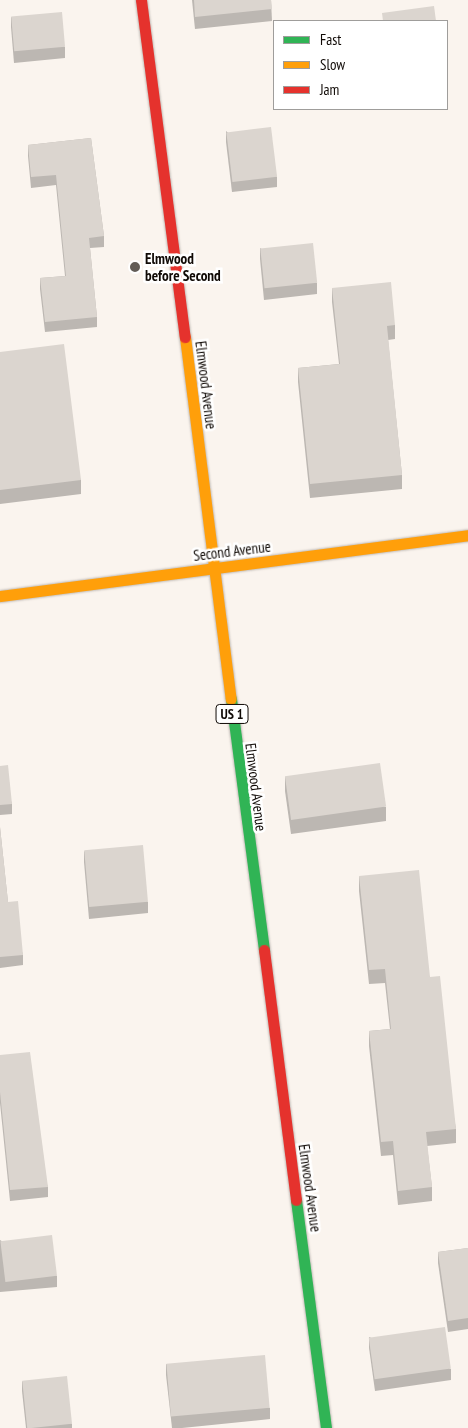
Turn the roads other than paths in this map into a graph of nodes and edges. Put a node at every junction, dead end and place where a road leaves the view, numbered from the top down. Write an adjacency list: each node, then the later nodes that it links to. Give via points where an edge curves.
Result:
1 (141, 0): 3 (main road, Elmwood Avenue / US 1)
2 (468, 535): 3 (main road, Second Avenue)
3 (214, 568): 4 (main road, Second Avenue); 5 (main road, Elmwood Avenue / US 1)
4 (0, 596)
5 (326, 1428)

